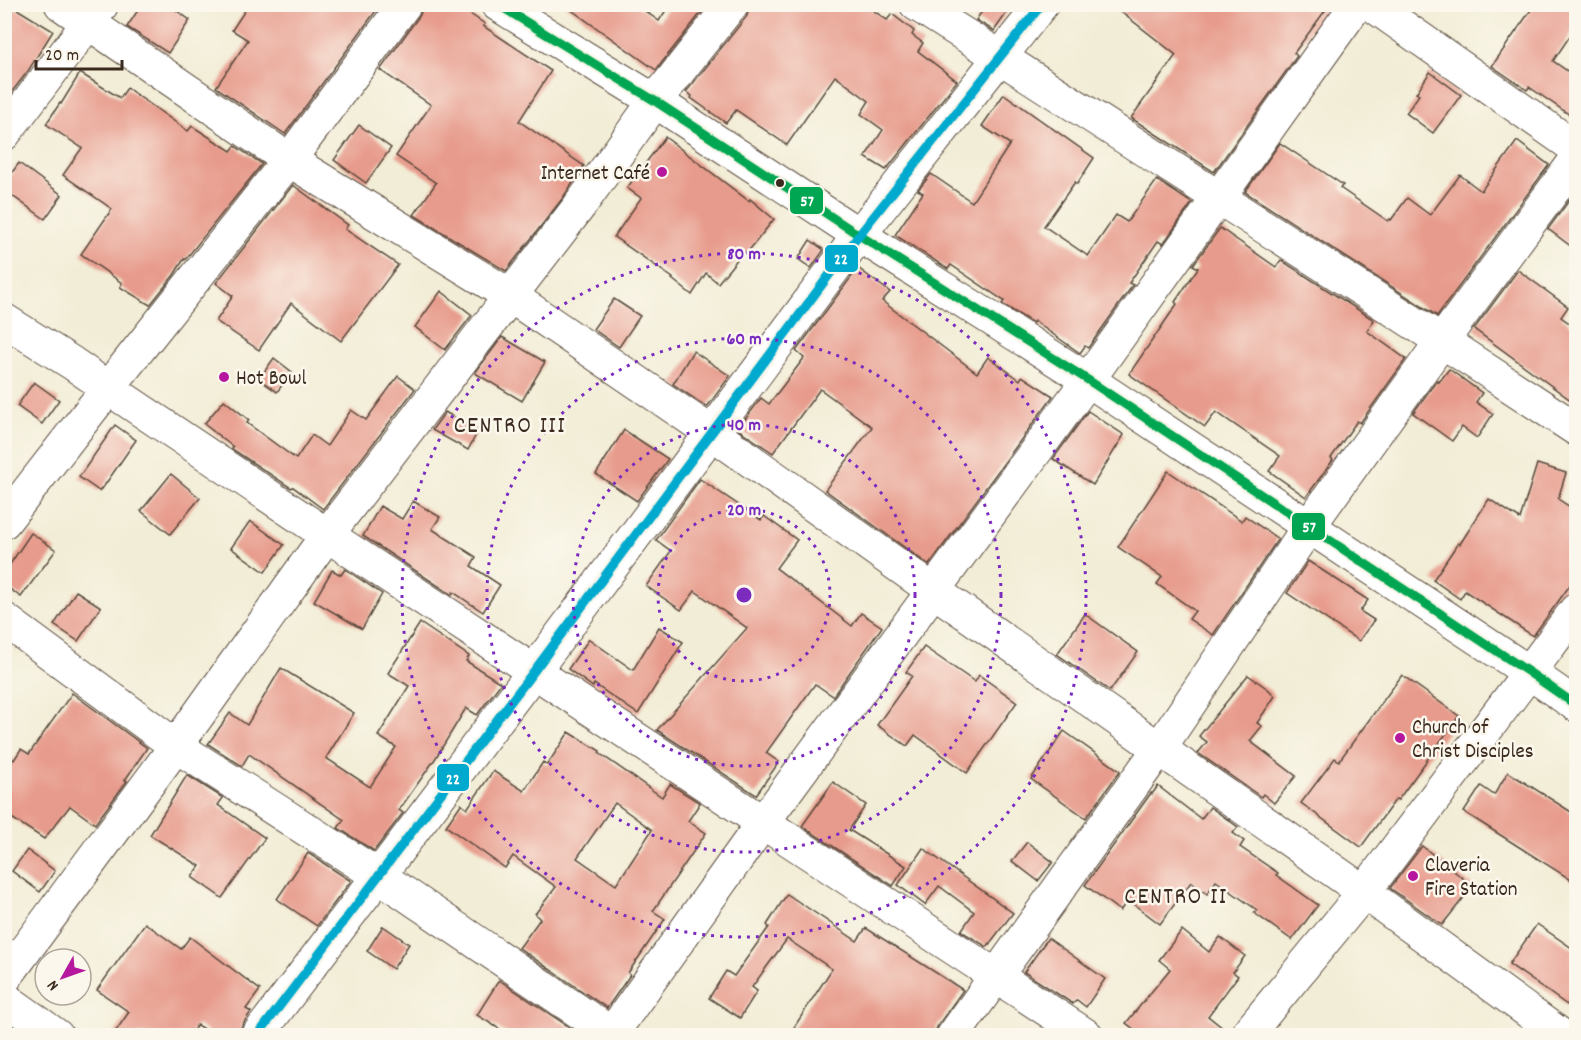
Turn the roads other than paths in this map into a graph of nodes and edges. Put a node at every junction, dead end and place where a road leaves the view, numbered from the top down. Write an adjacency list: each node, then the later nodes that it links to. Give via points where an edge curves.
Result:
1 (61, 4): 9 (street)
2 (405, 4): 14 (street)
3 (497, 4): 11 (street)
4 (732, 4): 11 (street)
5 (916, 4): 10 (street)
6 (1042, 4): 10 (street)
7 (1357, 4): 16 (street)
8 (1371, 4): 13 (street)
9 (95, 14): 12 (street); 14 (street)
10 (1000, 57): 16 (street); 17 (street)
11 (655, 101): 17 (street); 18 (street)
12 (4, 134)
13 (1576, 148)
14 (290, 160): 18 (street); 22 (street)
15 (1576, 160): 20 (street)
16 (1219, 198): 20 (street); 21 (street)
17 (859, 235): 21 (street); 24 (street)
18 (509, 295): 24 (street); 27 (street)
19 (4, 320): 22 (street)
20 (1442, 341): 23 (street); 26 (street)
21 (1089, 380): 26 (street); 28 (street)
22 (108, 388): 25 (street); 27 (street)
23 (1576, 429)
24 (712, 433): 28 (street); 31 (street)
25 (4, 522)
26 (1310, 526): 32 (street); 35 (street)
27 (327, 534): 31 (street); 34 (street)
28 (934, 591): 35 (street); 36 (street)
29 (1576, 610): 32 (street)
30 (4, 619): 34 (street)
31 (534, 671): 36 (street); 37 (street)
32 (1530, 672): 33 (street); 38 (street)
33 (1576, 705)
34 (176, 746): 37 (street); 40 (street)
35 (1159, 749): 38 (street); 39 (street)
36 (764, 822): 39 (street); 44 (street)
37 (379, 876): 43 (street); 44 (street)
38 (1364, 892): 47 (street); 48 (street)
39 (996, 975): 45 (street); 46 (street)
40 (4, 979)
41 (4, 998): 42 (street)
42 (57, 1035)
43 (257, 1035)
44 (612, 1035)
45 (953, 1035)
46 (1087, 1035)
47 (1246, 1035)
48 (1562, 1035)

